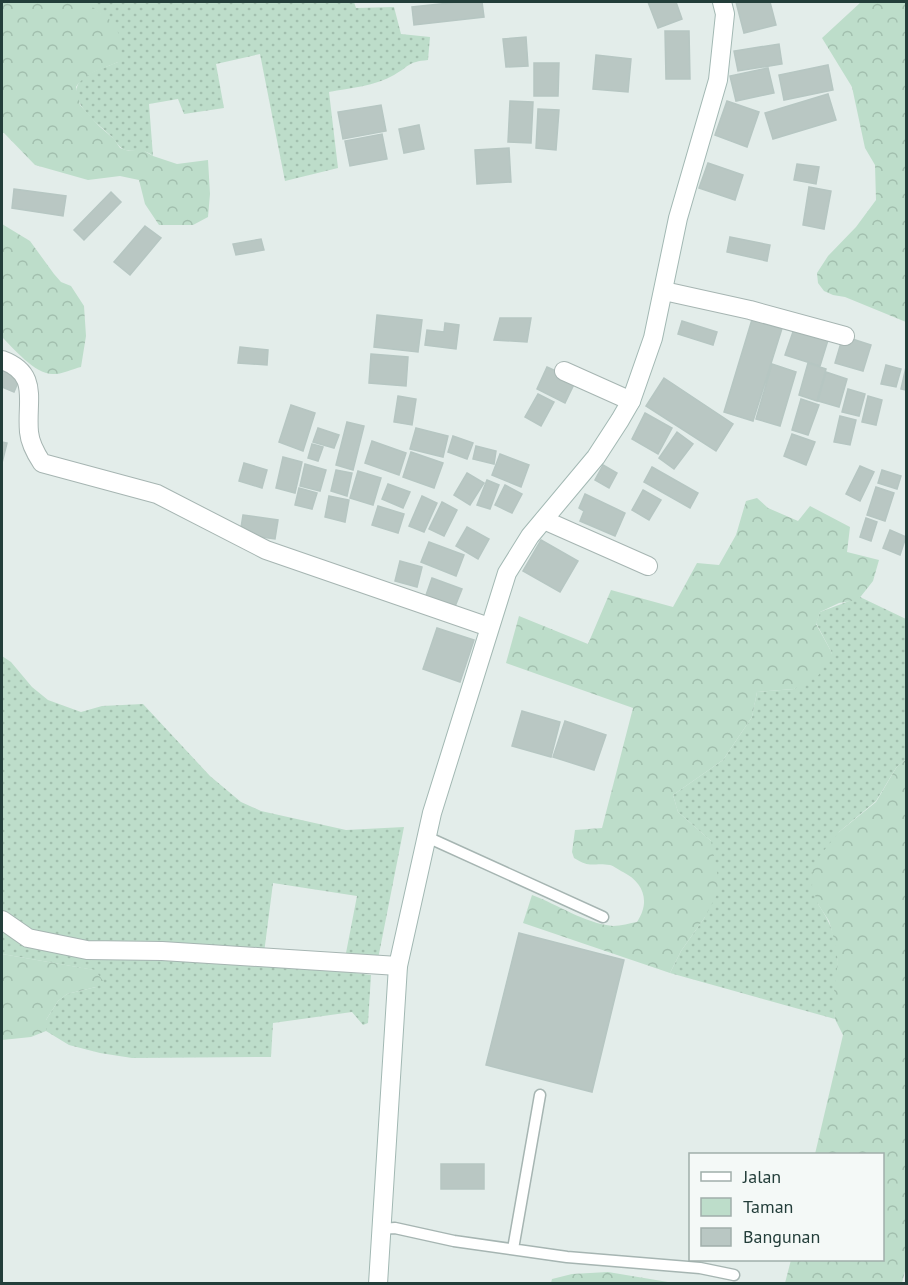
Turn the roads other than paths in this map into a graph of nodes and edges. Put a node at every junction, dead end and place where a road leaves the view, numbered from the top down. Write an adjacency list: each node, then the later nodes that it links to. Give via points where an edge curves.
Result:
1 (722, 2): 2 (street, via 725,14 718,80 678,218)
2 (664, 291): 3 (street); 6 (street)
3 (845, 336)
4 (2, 360): 9 (street, via 16,365 25,376 29,390 29,435 42,463 157,494 266,550)
5 (564, 371): 6 (street)
6 (631, 401): 7 (street, via 596,457)
7 (544, 520): 8 (street); 9 (street, via 507,573)
8 (648, 566)
9 (489, 627): 10 (street)
10 (427, 837): 11 (lane); 13 (street)
11 (603, 918)
12 (2, 920): 13 (street, via 28,938 87,950)
13 (398, 966): 15 (street)
14 (540, 1095): 16 (lane)
15 (381, 1229): 16 (lane, via 395,1228); 18 (street)
16 (513, 1249): 17 (lane)
17 (734, 1275)
18 (378, 1284)

